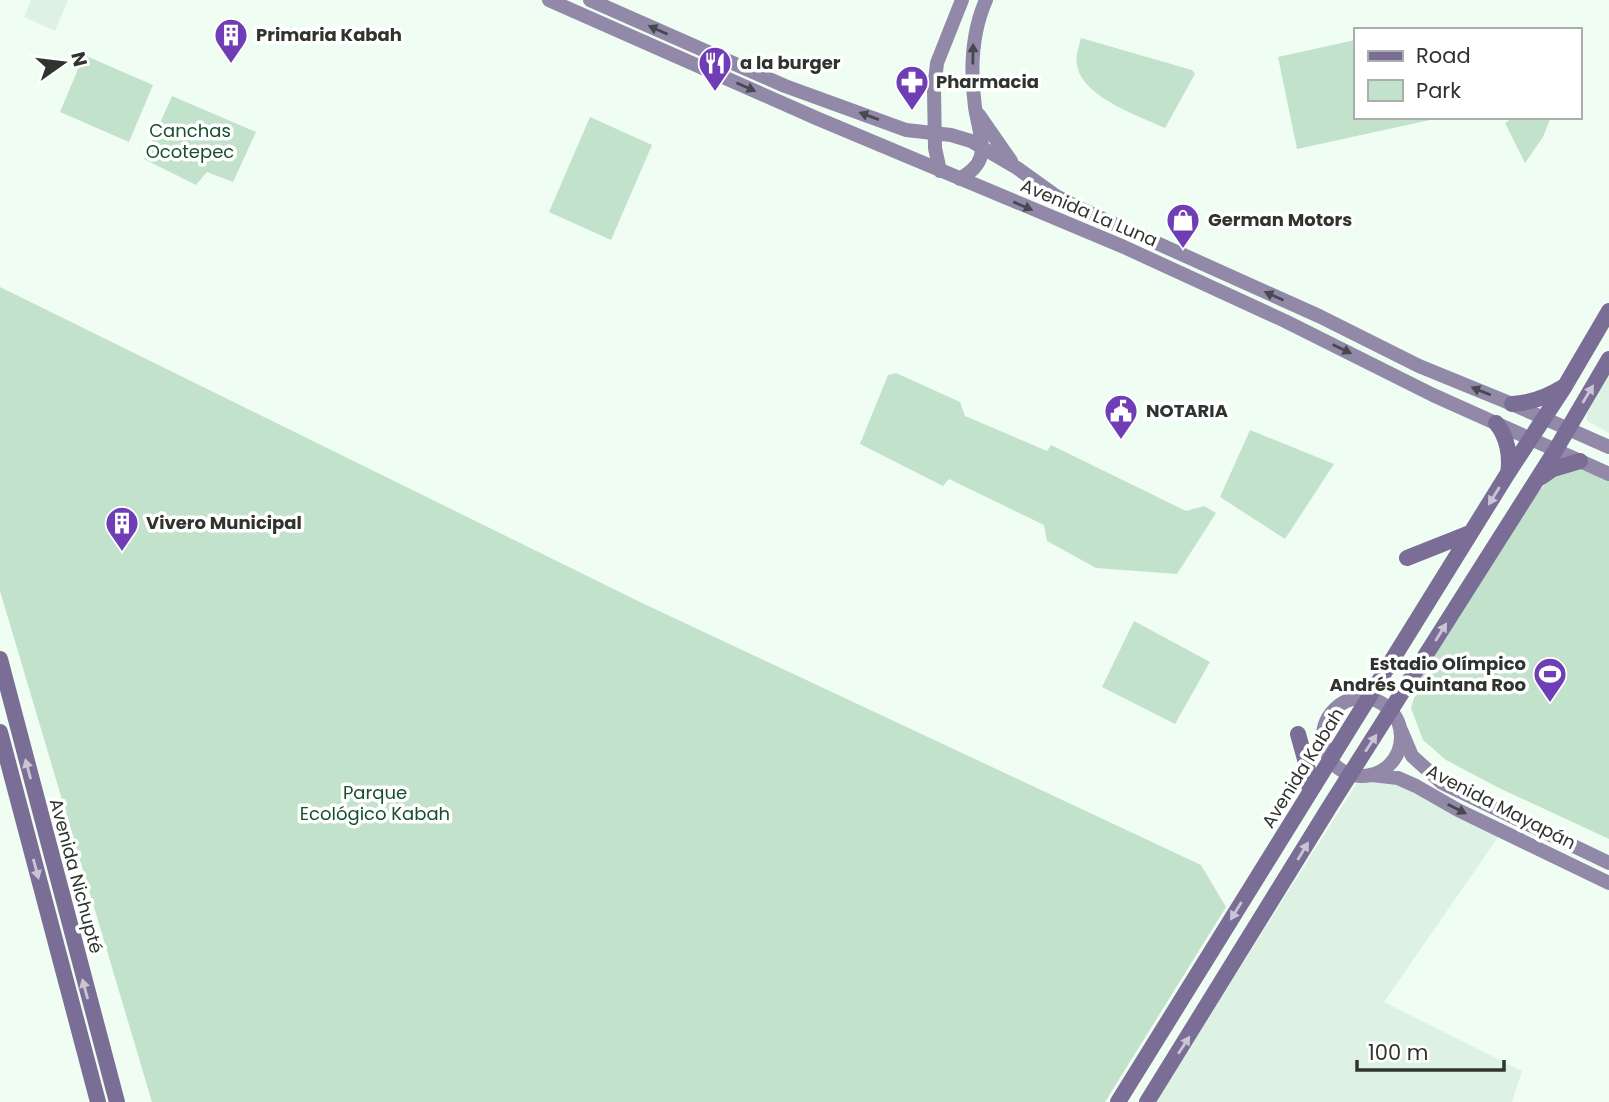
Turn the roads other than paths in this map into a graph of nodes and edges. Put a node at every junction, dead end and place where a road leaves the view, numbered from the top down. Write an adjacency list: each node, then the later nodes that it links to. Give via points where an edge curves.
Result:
1 (549, 0): 11 (main road, Avenida La Luna, one-way to 11)
2 (590, 0): 7 (main road, Avenida La Luna, one-way to 2, via 785,86)
3 (962, 0): 6 (main road, via 937,63)
4 (986, 0): 5 (main road, one-way to 4, via 973,43)
5 (976, 111): 9 (main road); 10 (main road)
6 (935, 113): 7 (main road); 8 (main road)
7 (913, 131): 8 (main road, Avenida La Luna)
8 (936, 134): 9 (main road, Avenida La Luna); 11 (main road)
9 (981, 146): 10 (main road, Avenida La Luna); 12 (main road, via 978,164)
10 (1017, 168): 16 (main road, Avenida La Luna, one-way to 10, via 1419,366 1320,316 1081,209)
11 (940, 171): 12 (main road, Avenida La Luna)
12 (960, 180): 18 (main road, Avenida La Luna, one-way to 18, via 1124,247)
13 (1609, 312): 15 (main road, Avenida Kabah)
14 (1609, 359): 19 (main road, one-way to 14)
15 (1565, 386): 16 (main road, via 1527,404); 17 (main road, Avenida Kabah)
16 (1512, 404): 17 (main road, Avenida La Luna)
17 (1544, 418): 19 (main road, Avenida La Luna); 20 (main road, Avenida Kabah)
18 (1496, 423): 20 (main road, Avenida La Luna); 24 (main road, via 1507,447)
19 (1567, 429): 21 (main road, Avenida La Luna); 22 (main road)
20 (1530, 438): 22 (main road, Avenida La Luna); 24 (main road, Avenida Kabah)
21 (1609, 447)
22 (1555, 451): 23 (main road, Avenida La Luna); 26 (main road)
23 (1580, 461): 25 (main road, Avenida La Luna); 26 (main road, via 1553,469)
24 (1508, 473): 27 (main road, Avenida Kabah, one-way to 27)
25 (1609, 474)
26 (1535, 481): 31 (main road, one-way to 26)
27 (1471, 533): 28 (main road); 30 (main road, Avenida Kabah)
28 (1406, 558)
29 (0, 659): 43 (main road, Avenida Nichupté, one-way to 29)
30 (1369, 698): 31 (main road); 35 (main road, Avenida Kabah); 35 (main road, via 1347,701 1331,714 1323,734)
31 (1392, 710): 32 (main road, Avenida Mayapán); 37 (main road, one-way to 31)
32 (1401, 730): 36 (main road, Avenida Mayapán, via 1412,756); 38 (main road, via 1398,753 1383,771)
33 (0, 732): 43 (main road, Avenida Nichupté, one-way to 43)
34 (1298, 734): 40 (main road)
35 (1330, 759): 37 (main road); 40 (main road, Avenida Kabah)
36 (1426, 771): 39 (main road); 41 (main road, Avenida Mayapán, via 1441,783)
37 (1350, 775): 38 (main road, Avenida Mayapán); 47 (main road, one-way to 37)
38 (1372, 775): 39 (main road, Avenida Mayapán)
39 (1416, 786): 42 (main road, Avenida Mayapán, one-way to 42)
40 (1310, 791): 46 (main road, Avenida Kabah, one-way to 46)
41 (1609, 863)
42 (1609, 883)
43 (87, 1026): 44 (main road, Avenida Nichupté); 45 (main road, Avenida Nichupté)
44 (98, 1102)
45 (117, 1102)
46 (1118, 1102)
47 (1147, 1102)

